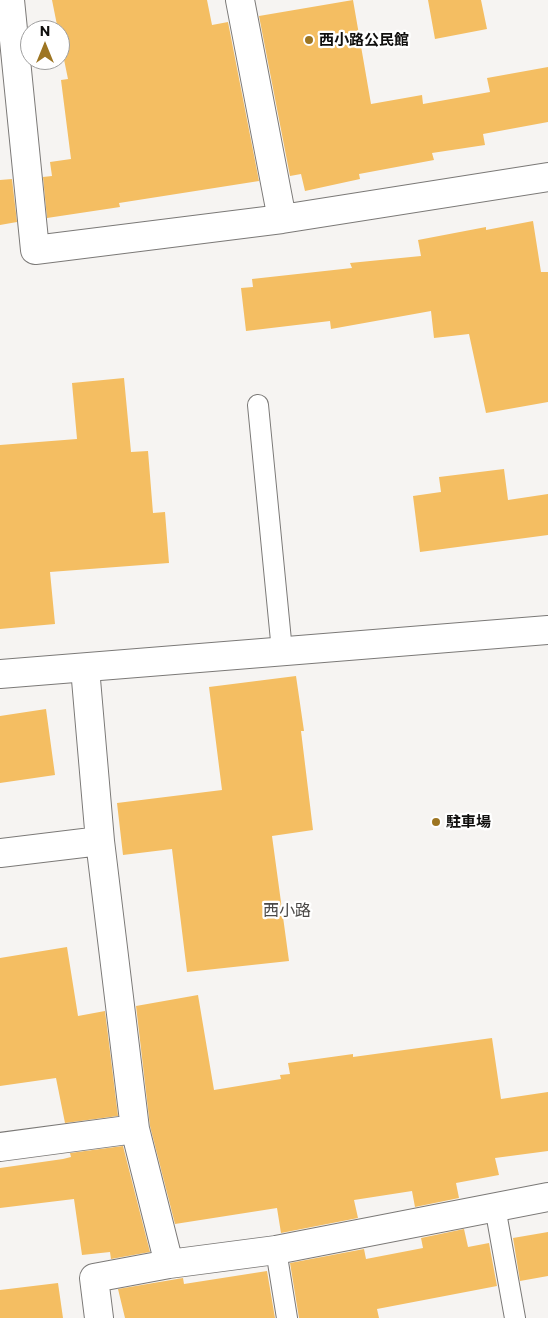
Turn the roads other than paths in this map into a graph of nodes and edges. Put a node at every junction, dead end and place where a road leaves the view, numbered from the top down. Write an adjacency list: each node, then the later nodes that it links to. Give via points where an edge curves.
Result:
1 (10, 0): 4 (street, via 35,250)
2 (240, 0): 4 (street)
3 (548, 177): 4 (street)
4 (282, 219)
5 (258, 405): 7 (lane)
6 (548, 630): 7 (street)
7 (282, 652): 8 (street)
8 (85, 668): 9 (street); 10 (street)
9 (0, 674)
10 (100, 841): 11 (street); 12 (street)
11 (0, 853)
12 (136, 1129): 13 (street); 17 (street)
13 (0, 1147)
14 (548, 1196): 15 (street)
15 (495, 1207): 16 (street); 20 (lane)
16 (276, 1250): 17 (street); 19 (lane)
17 (170, 1264): 18 (street, via 94,1278)
18 (99, 1318)
19 (287, 1318)
20 (515, 1318)

